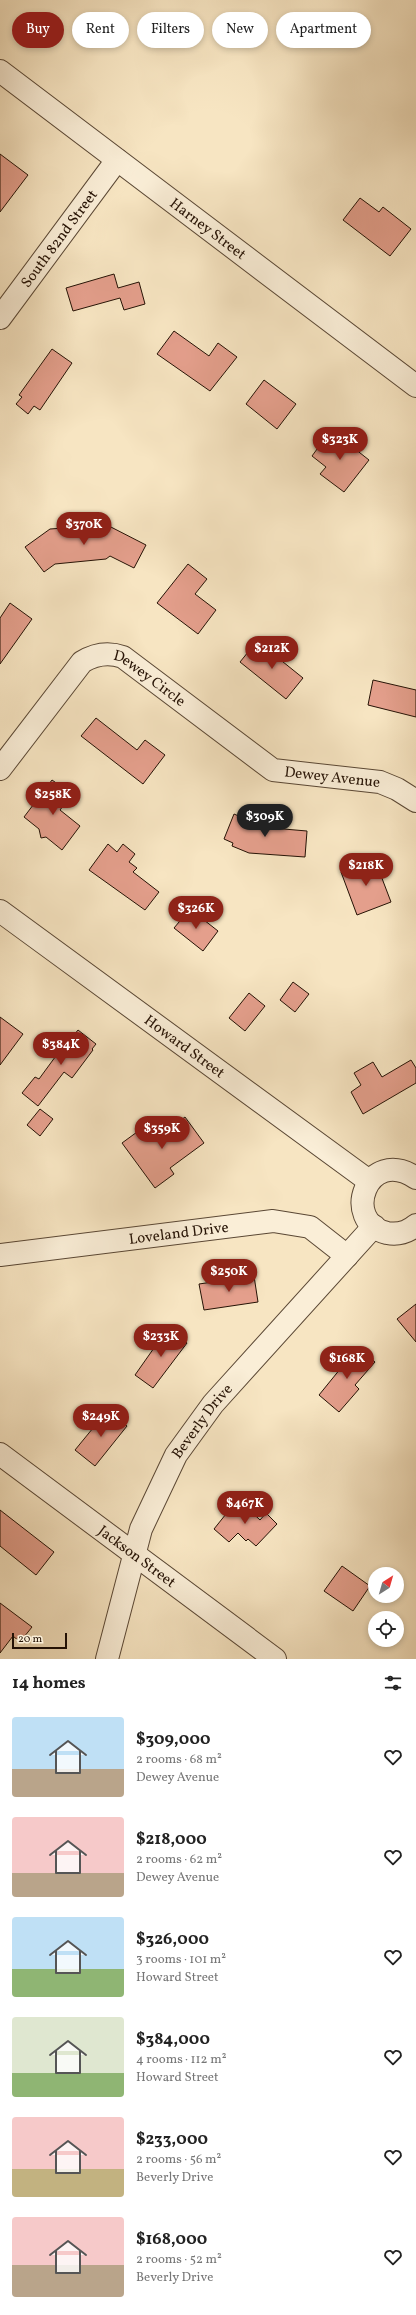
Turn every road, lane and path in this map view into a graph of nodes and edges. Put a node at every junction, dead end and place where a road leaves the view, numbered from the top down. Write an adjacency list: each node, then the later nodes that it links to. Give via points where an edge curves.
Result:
1 (0, 71): 2 (street, Harney Street)
2 (118, 160): 3 (street, South 82nd Street); 4 (street, Harney Street)
3 (0, 318)
4 (416, 386)
5 (192, 710): 6 (street, Dewey Circle, via 123,657 115,654 89,657 74,669); 7 (street, Dewey Avenue, via 273,770 371,780 397,788)
6 (0, 769)
7 (416, 801)
8 (0, 911): 10 (street, Howard Street)
9 (416, 1178): 10 (street, via 407,1172 387,1170)
10 (369, 1181): 12 (street, via 362,1200 367,1218)
11 (416, 1225): 12 (street, via 392,1234)
12 (374, 1226): 14 (street, Beverly Drive)
13 (0, 1256): 14 (street, Loveland Drive, via 273,1221 310,1227)
14 (347, 1256): 16 (street, Beverly Drive, via 191,1432 164,1478 141,1529)
15 (0, 1454): 16 (street, Jackson Street)
16 (134, 1553): 17 (street, Beverly Drive); 18 (street, Jackson Street)
17 (107, 1659)
18 (275, 1659)

